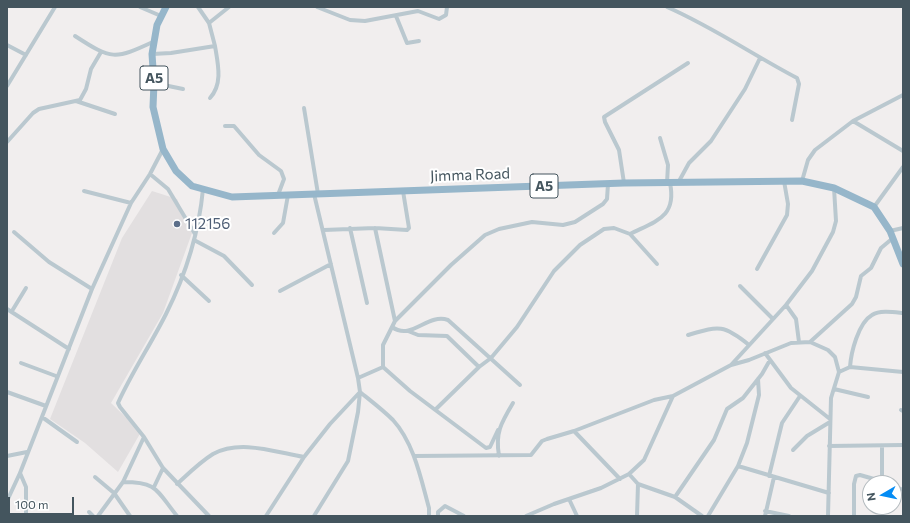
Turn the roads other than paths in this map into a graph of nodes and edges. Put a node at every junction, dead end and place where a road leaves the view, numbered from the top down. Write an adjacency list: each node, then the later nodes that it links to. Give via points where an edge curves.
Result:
1 (56, 7): 19 (street)
2 (140, 7): 9 (street)
3 (166, 7): 9 (highway, Jimma Road / A5)
4 (198, 7): 11 (street)
5 (229, 7): 11 (street)
6 (317, 7): 10 (street, via 350,20 365,21)
7 (447, 7): 10 (street, via 446,14 439,19 418,11)
8 (667, 7): 20 (street, via 720,33)
9 (161, 16): 13 (highway, Jimma Road / A5)
10 (396, 16): 14 (street, via 407,43)
11 (209, 23): 16 (street)
12 (75, 36): 17 (street)
13 (155, 41): 17 (street, via 132,52 112,55); 18 (highway, Jimma Road / A5)
14 (419, 41)
15 (7, 45): 19 (street)
16 (215, 46): 18 (street); 26 (street, via 219,80)
17 (101, 52): 27 (street, via 91,69 83,97)
18 (152, 54): 22 (highway, Jimma Road / A5)
19 (26, 55): 23 (street)
20 (760, 58): 30 (street, via 799,80); 43 (street, via 745,89 711,141 689,163)
21 (688, 63): 41 (street, via 604,117 619,150)
22 (154, 84): 24 (street); 35 (highway, Jimma Road / A5, via 153,107)
23 (7, 85)
24 (183, 89)
25 (903, 95): 31 (street)
26 (210, 98)
27 (76, 101): 29 (street); 34 (street, via 39,109)
28 (304, 108): 49 (street)
29 (115, 114)
30 (792, 120)
31 (853, 121): 36 (street); 40 (street, via 811,154)
32 (225, 126): 50 (street, via 234,126 259,155 282,171 284,179)
33 (660, 138): 42 (street, via 668,165)
34 (7, 142)
35 (163, 149): 38 (street); 46 (highway, Jimma Road / A5, via 171,165 186,181)
36 (903, 151)
37 (903, 167): 53 (street)
38 (150, 174): 52 (street); 60 (street, via 162,182 174,198)
39 (783, 180): 40 (highway, Jimma Road / A5); 43 (highway, Jimma Road / A5); 67 (street, via 788,204 787,215)
40 (802, 181): 45 (highway, Jimma Road / A5)
41 (624, 183): 42 (highway, Jimma Road / A5); 44 (highway, Jimma Road / A5)
42 (669, 183): 43 (highway, Jimma Road / A5); 61 (street, via 672,201 665,214)
43 (678, 183)
44 (608, 184): 47 (highway, Jimma Road / A5); 80 (street, via 607,199 603,204 575,222 557,225 532,222 499,229 485,235)
45 (834, 188): 53 (highway, Jimma Road / A5); 76 (street, via 837,216 833,232 812,271)
46 (202, 189): 50 (highway, Jimma Road / A5, via 232,197); 60 (street, via 201,210)
47 (403, 190): 49 (highway, Jimma Road / A5); 55 (street, via 409,228 405,231)
48 (84, 191): 52 (street)
49 (316, 194): 51 (highway, Jimma Road / A5); 57 (street)
50 (278, 195): 51 (highway, Jimma Road / A5)
51 (288, 195): 59 (street, via 283,223)
52 (131, 203): 72 (street)
53 (874, 207): 62 (highway)
54 (350, 228): 55 (street); 57 (street); 75 (street)
55 (375, 228): 80 (street)
56 (903, 228): 62 (street)
57 (324, 230): 64 (street)
58 (14, 232): 72 (street, via 49,262)
59 (274, 233)
60 (195, 234): 63 (street)
61 (630, 234): 65 (street); 89 (street, via 614,228 604,229 580,245 554,271 517,327)
62 (892, 234): 66 (highway); 85 (street, via 881,248 871,268 861,276 852,304)
63 (194, 240): 68 (street); 69 (street, via 224,256)
64 (331, 264): 73 (street); 99 (street)
65 (657, 264)
66 (903, 264)
67 (757, 269)
68 (181, 275): 74 (street); 115 (street, via 166,313 118,403)
69 (252, 285)
70 (740, 286): 79 (street)
71 (26, 288): 77 (street)
72 (92, 289): 87 (street)
73 (280, 291)
74 (209, 301)
75 (367, 303)
76 (786, 305): 79 (street); 84 (street, via 796,319)
77 (9, 310): 87 (street)
78 (903, 313): 95 (street, via 877,313 866,320 852,349)
79 (772, 318): 86 (street)
80 (395, 321): 81 (street)
81 (392, 327): 82 (street, via 399,331); 93 (street, via 383,345)
82 (408, 331): 89 (street, via 443,318); 94 (street, via 418,335 447,336)
83 (688, 335): 86 (street, via 711,328 722,328 732,331)
84 (799, 342): 85 (street); 88 (street)
85 (810, 342): 96 (street, via 832,353)
86 (749, 344): 92 (street)
87 (69, 349): 98 (street)
88 (765, 353): 90 (street); 92 (street)
89 (491, 358): 94 (street); 101 (street)
90 (770, 360): 100 (street); 106 (street)
91 (20, 363): 98 (street)
92 (730, 365): 105 (street)
93 (383, 367): 99 (street); 110 (street, via 410,391)
94 (479, 367): 110 (street)
95 (850, 367): 96 (street); 97 (street)
96 (839, 372): 102 (street)
97 (903, 372)
98 (56, 376): 109 (street)
99 (358, 378): 104 (street)
100 (758, 379): 126 (street, via 759,395 747,443); 142 (street, via 743,398 727,409 714,440)
101 (520, 385)
102 (834, 388): 107 (street); 112 (street)
103 (7, 392): 109 (street)
104 (360, 392): 123 (street, via 393,421); 125 (street); 154 (street, via 348,461)
105 (673, 396): 114 (street, via 654,400); 129 (street, via 644,460)
106 (800, 396): 112 (street); 132 (street, via 782,423)
107 (868, 396)
108 (513, 403): 113 (street)
109 (46, 406): 111 (street)
110 (436, 409): 113 (street, via 486,448 490,447)
111 (42, 417): 116 (street); 121 (street)
112 (830, 421): 118 (street); 120 (street, via 807,436)
113 (498, 430): 124 (street, via 496,443)
114 (574, 431): 124 (street, via 542,442 531,456); 135 (street)
115 (144, 437): 127 (street); 136 (street)
116 (77, 442)
117 (903, 445): 119 (street)
118 (829, 446): 119 (street); 141 (street)
119 (882, 447): 131 (street)
120 (793, 450)
121 (28, 452): 122 (street); 128 (street)
122 (7, 456)
123 (414, 456): 124 (street); 155 (street)
124 (499, 456)
125 (304, 457): 137 (street, via 241,446 230,447 206,458); 153 (street)
126 (738, 466): 132 (street); 162 (street)
127 (163, 468): 137 (street); 139 (street)
128 (20, 473): 144 (street); 147 (street, via 26,487)
129 (629, 474): 135 (street); 138 (street)
130 (862, 475): 165 (street, via 856,476 854,484)
131 (882, 475)
132 (769, 476): 134 (street)
133 (95, 477): 140 (street)
134 (774, 477): 141 (street); 146 (street)
135 (620, 480): 143 (street)
136 (123, 482): 139 (street, via 142,482); 140 (street)
137 (177, 484): 152 (street)
138 (638, 484): 142 (street); 160 (street)
139 (154, 487): 151 (street)
140 (114, 493): 149 (street); 150 (street)
141 (829, 493): 164 (street)
142 (675, 497): 161 (street)
143 (569, 499): 158 (street); 159 (street)
144 (7, 501)
145 (89, 512): 148 (street)
146 (765, 514): 163 (street)
147 (26, 516)
148 (93, 516)
149 (98, 516)
150 (130, 516)
151 (177, 516)
152 (209, 516)
153 (266, 516)
154 (314, 516)
155 (429, 516)
156 (438, 516): 157 (street, via 438,512 445,506)
157 (464, 516)
158 (526, 516)
159 (577, 516)
160 (637, 516)
161 (702, 516)
162 (708, 516)
163 (789, 516)
164 (828, 516)
165 (854, 516)

